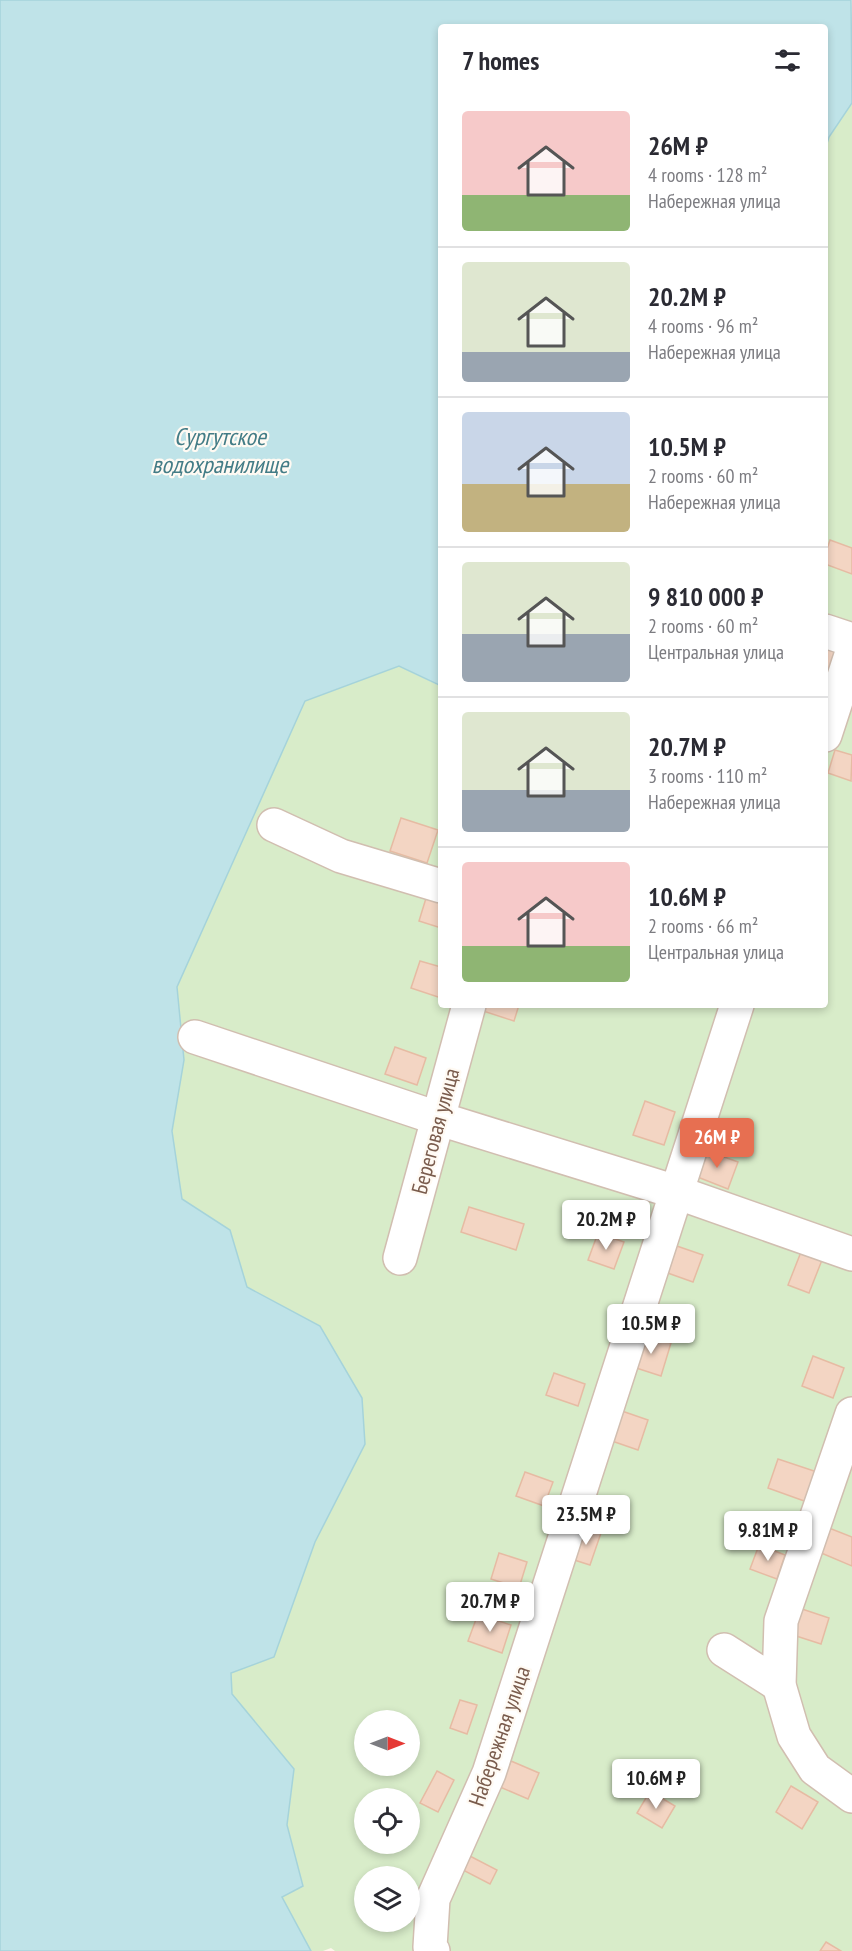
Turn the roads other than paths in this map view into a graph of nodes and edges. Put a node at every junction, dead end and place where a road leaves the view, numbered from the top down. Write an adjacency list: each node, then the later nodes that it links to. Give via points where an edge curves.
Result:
1 (828, 632): 2 (street)
2 (852, 640)
3 (852, 652): 4 (street)
4 (828, 726)
5 (274, 825): 6 (street, via 341,856)
6 (438, 885)
7 (468, 1008): 10 (street, Береговая улица)
8 (736, 1008): 11 (street, Набережная улица)
9 (195, 1037): 10 (street)
10 (440, 1119): 11 (street); 13 (street, Береговая улица)
11 (676, 1191): 12 (street); 18 (street, Набережная улица, via 489,1773 433,1899)
12 (852, 1254)
13 (400, 1258)
14 (852, 1414): 16 (street, via 781,1621)
15 (724, 1650): 16 (street)
16 (779, 1685): 17 (street, via 794,1737 815,1769)
17 (852, 1796)
18 (433, 1951)

